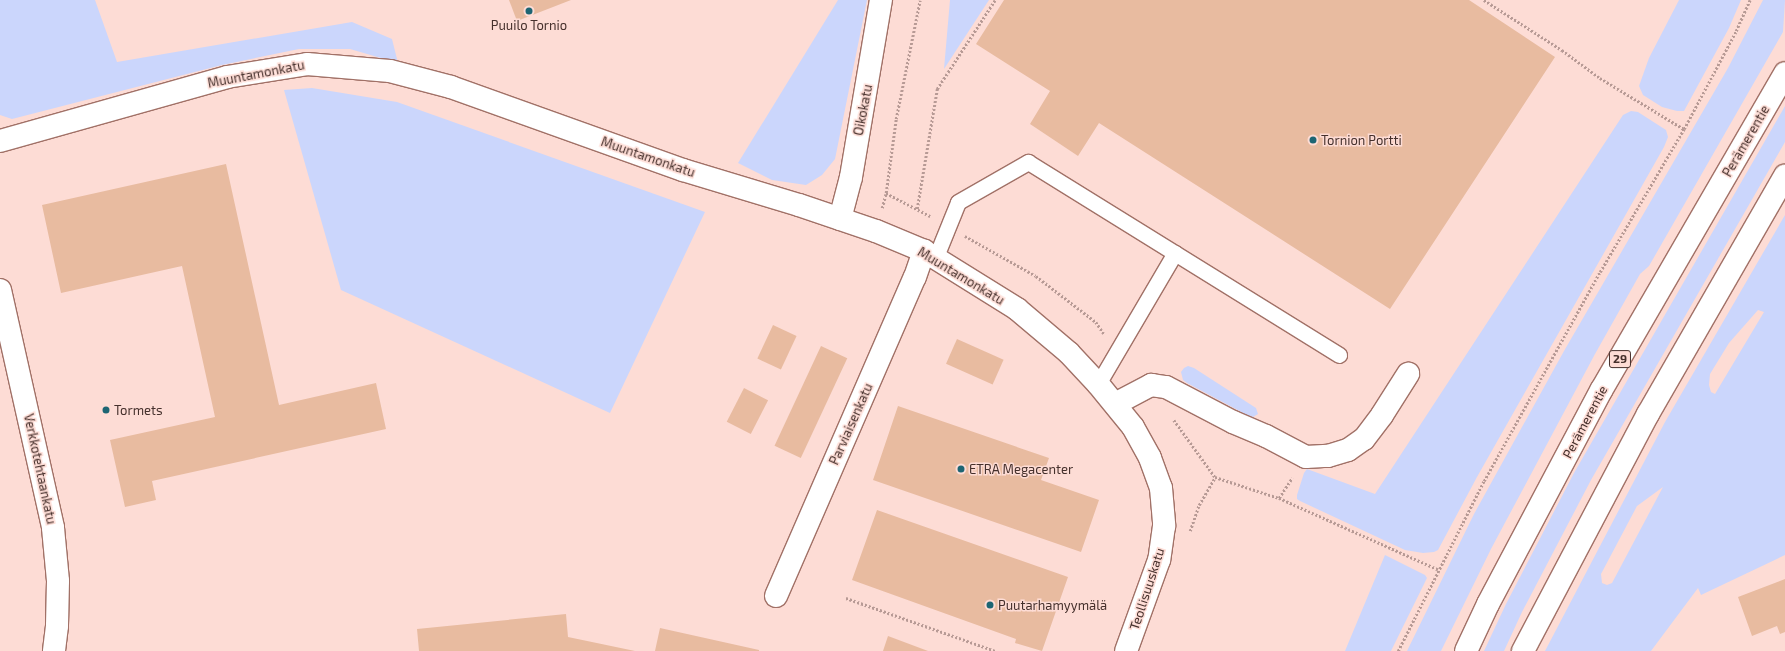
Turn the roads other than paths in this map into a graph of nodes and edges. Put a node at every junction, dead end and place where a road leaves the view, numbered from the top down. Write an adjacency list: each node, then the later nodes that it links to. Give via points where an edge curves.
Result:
1 (881, 0): 5 (main road, Oikokatu, via 852,169)
2 (1785, 73): 18 (main road, Perämerentie / 29, via 1602,389 1488,604)
3 (0, 141): 5 (main road, Muuntamonkatu, via 227,77 307,64 352,67 390,71 450,87 683,170)
4 (1785, 176): 19 (main road, via 1648,414)
5 (840, 219): 7 (main road, Muuntamonkatu, via 876,231)
6 (1175, 253): 7 (lane, via 1028,162 958,202); 10 (lane); 12 (lane)
7 (929, 255): 12 (main road, Muuntamonkatu, via 1017,309 1069,353); 15 (main road, Parviaisenkatu, via 915,277)
8 (0, 290): 9 (main road, Verkkotehtaankatu)
9 (6, 349): 16 (main road, Verkkotehtaankatu, via 53,528 58,581)
10 (1339, 354)
11 (1408, 374): 13 (main road, via 1364,440 1348,450 1328,456 1306,457 1166,387 1151,385)
12 (1098, 384): 13 (main road, Muuntamonkatu)
13 (1115, 404): 14 (main road, Muuntamonkatu, via 1133,427 1150,458 1161,488)
14 (1164, 526): 17 (main road, Teollisuuskatu, via 1159,560)
15 (776, 596)
16 (54, 651)
17 (1126, 651)
18 (1466, 651)
19 (1523, 651)

